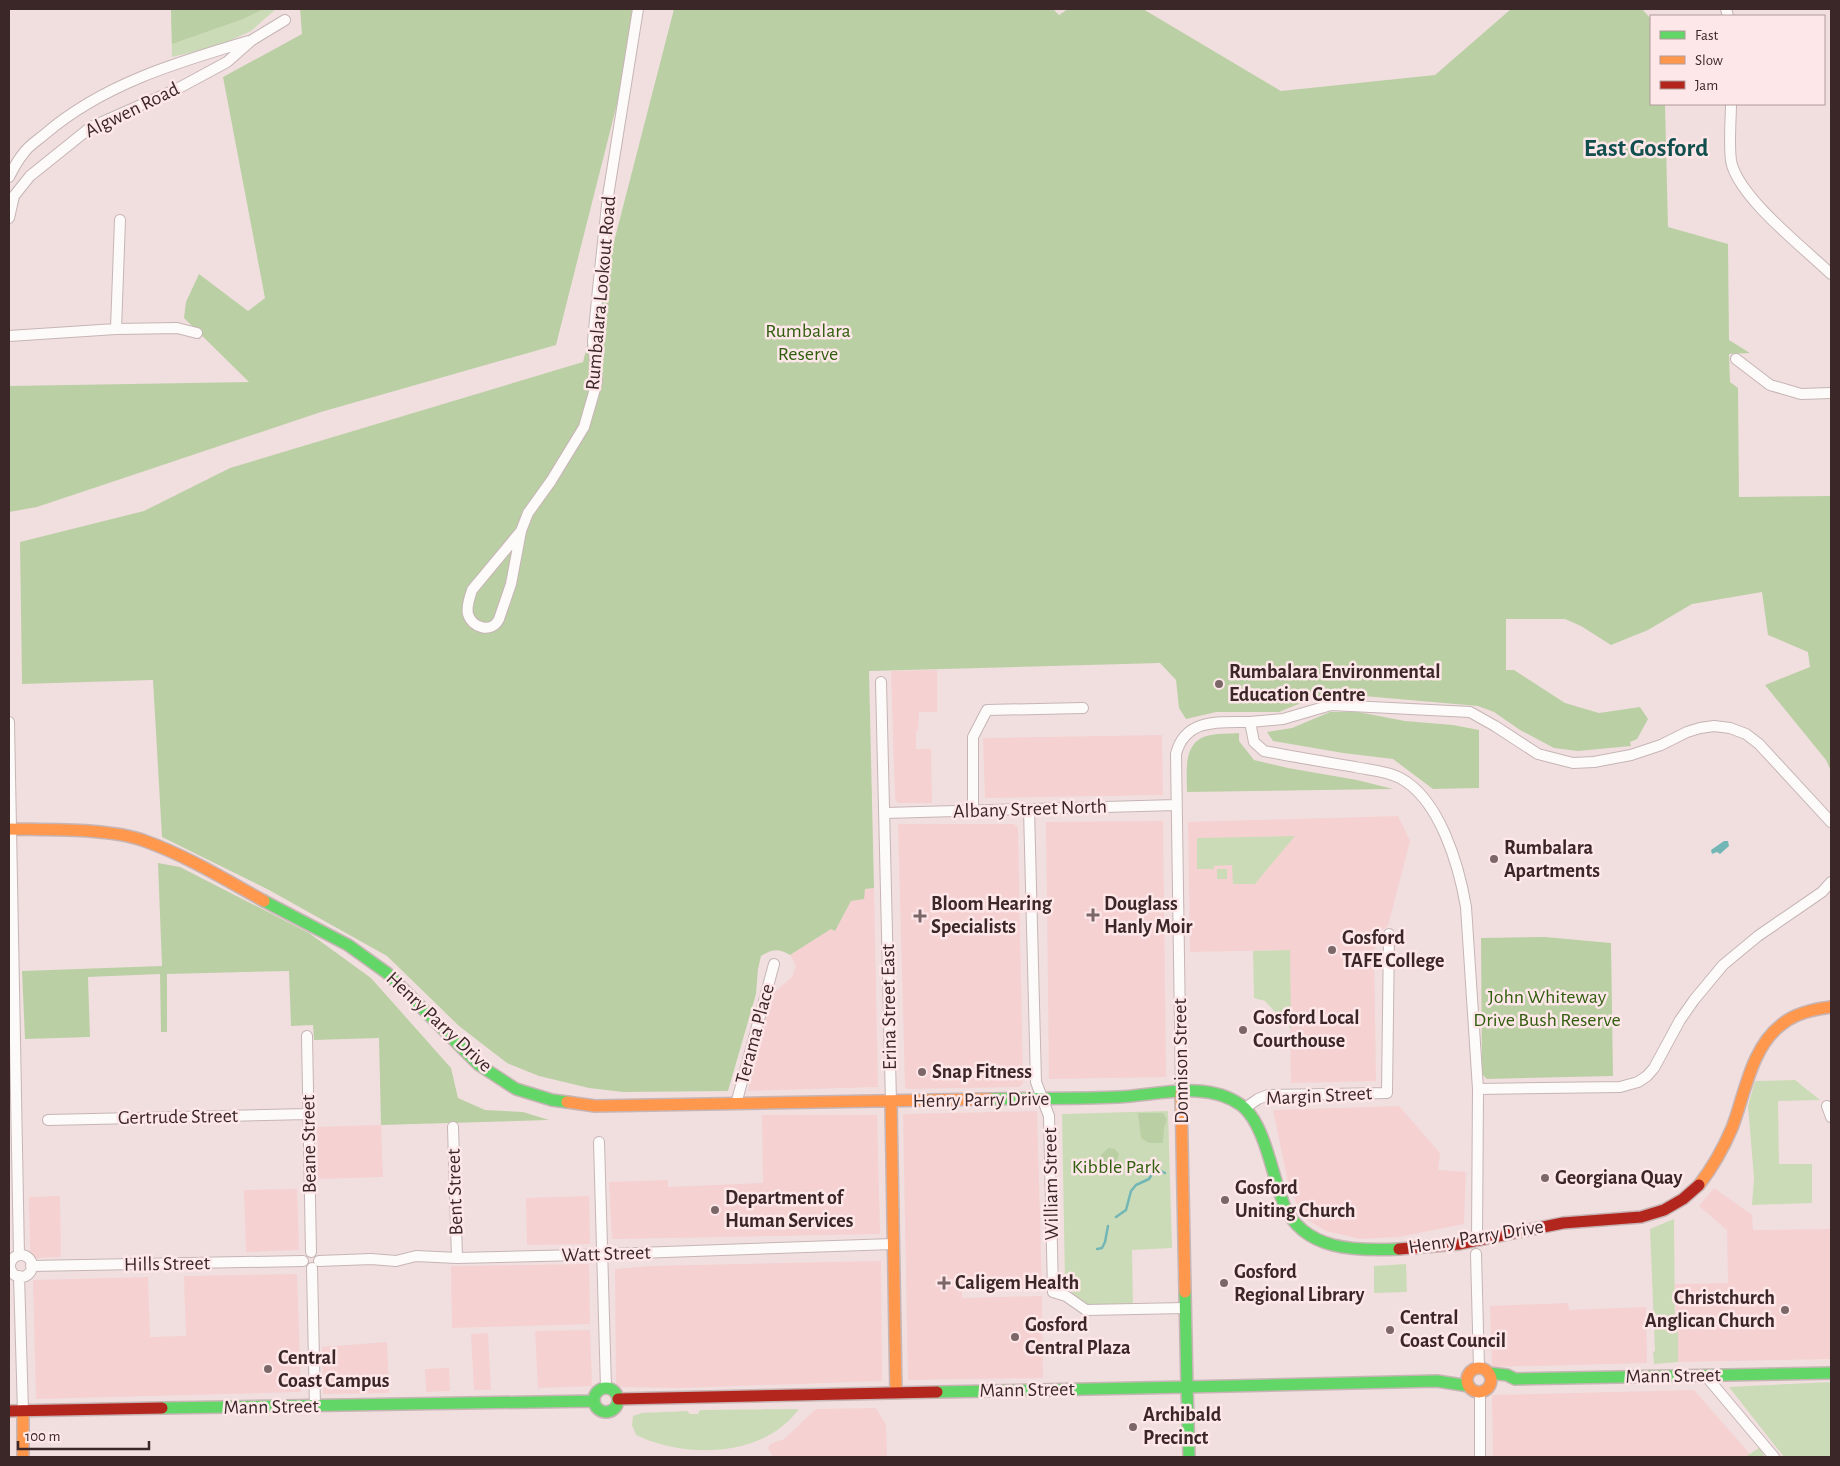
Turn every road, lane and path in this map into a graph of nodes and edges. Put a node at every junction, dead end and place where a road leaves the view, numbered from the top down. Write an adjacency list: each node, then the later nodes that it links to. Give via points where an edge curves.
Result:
1 (638, 9): 14 (street, Rumbalara Lookout Road, via 608,196 593,341 596,382 584,427 528,513)
2 (285, 20): 3 (street, Algwen Road)
3 (252, 40): 5 (street, Algwen Road, via 130,81 89,102 23,152); 6 (street, Algwen Road, via 227,62 177,89 91,127 30,176 14,196)
4 (1731, 105): 8 (street, via 1731,163 1738,181 1761,209)
5 (9, 177)
6 (9, 218)
7 (120, 220): 9 (street)
8 (1831, 274)
9 (116, 329): 10 (street, via 177,328); 11 (street)
10 (197, 333)
11 (9, 336)
12 (1736, 359): 13 (street, via 1770,385 1801,394)
13 (1831, 393)
14 (521, 531): 14 (street, Rumbalara Lookout Road, via 511,584 499,620 489,628 482,628 468,614 472,590)
15 (881, 682): 22 (street, Erina Street East)
16 (1083, 708): 21 (street, via 988,710 973,737)
17 (9, 722): 24 (street)
18 (1250, 722): 19 (street, Donnison Street, via 1206,724 1184,736 1176,754); 23 (street, Donnison Street, via 1283,719 1332,705 1470,712 1538,754 1561,762 1584,764 1646,751 1700,728 1730,728 1759,744); 32 (street, via 1254,742 1260,749 1399,778 1425,800 1438,819 1463,888 1466,907)
19 (1176, 805): 20 (street, Albany Street North); 33 (street, Donnison Street)
20 (1029, 809): 21 (street, Albany Street North); 34 (street, William Street, via 1036,1082)
21 (973, 810): 22 (street, Albany Street North)
22 (884, 814): 35 (street, Erina Street East)
23 (1831, 822)
24 (10, 829): 31 (street); 36 (main road, Henry Parry Drive, via 113,834 144,840 182,857 356,951 387,973 478,1065 516,1089 552,1100 595,1106)
25 (1831, 882): 32 (street, via 1814,898 1758,936 1709,980 1680,1020 1654,1068 1638,1082 1620,1087)
26 (1389, 934): 38 (street, Margin Street, via 1387,1093 1268,1095)
27 (774, 964): 36 (street, Terama Place)
28 (1831, 1007): 45 (main road, Henry Parry Drive, via 1787,1020 1767,1039 1752,1068 1715,1163 1697,1188 1680,1202 1640,1217 1567,1223)
29 (307, 1036): 39 (street, Beane Street)
30 (9, 1071): 31 (street)
31 (16, 1087): 41 (street)
32 (1478, 1090): 45 (street)
33 (1181, 1093): 34 (main road, Henry Parry Drive); 38 (main road, Henry Parry Drive, via 1221,1095); 57 (main road, Donnison Street)
34 (1043, 1099): 35 (main road, Henry Parry Drive); 57 (street, William Street, via 1049,1116 1053,1292 1066,1296 1086,1310)
35 (891, 1102): 36 (main road, Henry Parry Drive); 46 (main road, Erina Street East)
36 (736, 1104)
37 (1827, 1106): 40 (street)
38 (1245, 1108): 45 (main road, Henry Parry Drive, via 1261,1132 1284,1207 1297,1226 1314,1240 1338,1248 1365,1250 1421,1248)
39 (308, 1114): 42 (street, Gertrude Street); 47 (street, Beane Street)
40 (1831, 1117)
41 (12, 1118): 50 (street)
42 (48, 1120)
43 (453, 1127): 51 (street, Bent Street)
44 (599, 1142): 48 (street)
45 (1477, 1240)
46 (893, 1244): 48 (street, Watt Street); 66 (main road, Erina Street East)
47 (311, 1252): 52 (street); 53 (street, via 316,1254)
48 (602, 1254): 51 (street, Watt Street); 64 (street)
49 (1476, 1254): 60 (street)
50 (19, 1255): 54 (street, via 11,1260); 55 (street, via 28,1258)
51 (458, 1258): 53 (street, Watt Street, via 416,1256 396,1261 371,1259)
52 (303, 1261): 53 (street, via 307,1267); 55 (street, Hills Street)
53 (315, 1265): 69 (street)
54 (9, 1266): 56 (street)
55 (31, 1266): 56 (street, via 26,1275)
56 (19, 1276): 71 (street)
57 (1185, 1308): 63 (main road, Donnison Street)
58 (1831, 1373): 59 (main road, Mann Street)
59 (1705, 1375): 61 (main road, Mann Street); 75 (street)
60 (1476, 1376): 61 (main road, Mann Street, via 1507,1375); 62 (main road, via 1491,1380); 63 (main road, Mann Street, via 1437,1382); 65 (main road, via 1473,1390)
61 (1515, 1379): 62 (main road, Mann Street, via 1508,1384)
62 (1490, 1385): 65 (main road)
63 (1187, 1386): 66 (main road, Mann Street); 73 (main road, Donnison Street)
64 (606, 1388): 67 (main road, via 613,1390); 68 (main road, via 599,1391)
65 (1480, 1392): 74 (street)
66 (896, 1393): 67 (main road, Mann Street)
67 (618, 1399): 68 (main road, Mann Street, via 614,1410 607,1412 597,1408)
68 (594, 1401): 69 (main road, Mann Street)
69 (315, 1406): 71 (main road, Mann Street)
70 (9, 1411): 71 (main road, Mann Street)
71 (24, 1411): 72 (main road)
72 (23, 1457)
73 (1188, 1457)
74 (1480, 1457)
75 (1771, 1457)

